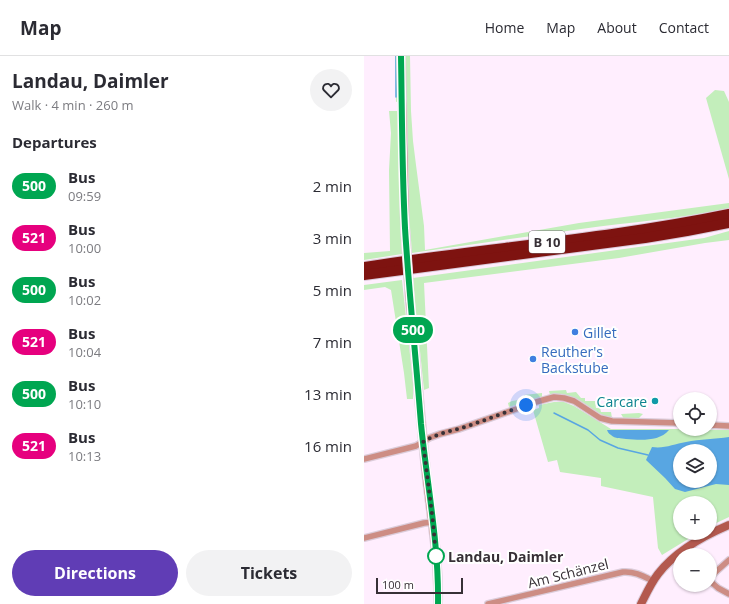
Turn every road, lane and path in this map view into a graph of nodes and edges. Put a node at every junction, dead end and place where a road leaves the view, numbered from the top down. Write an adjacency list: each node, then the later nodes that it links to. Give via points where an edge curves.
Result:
1 (401, 56): 9 (main road, bridge, via 405,227)
2 (729, 214): 4 (highway, B 10, via 644,230)
3 (729, 223): 5 (highway, B 10, via 637,239)
4 (364, 267)
5 (364, 276)
6 (673, 423): 9 (street, via 608,421 574,401 554,398 440,434)
7 (717, 425): 8 (street)
8 (729, 426)
9 (423, 442): 10 (street); 11 (main road)
10 (364, 459)
11 (433, 522): 13 (street); 19 (main road)
12 (729, 525): 16 (main road, via 677,555)
13 (364, 538)
14 (729, 560): 15 (street)
15 (717, 571)
16 (653, 581): 20 (street, Am Schänzel, via 642,575 623,572); 21 (main road)
17 (717, 587): 18 (street)
18 (729, 594)
19 (438, 604)
20 (488, 604)
21 (640, 604)

